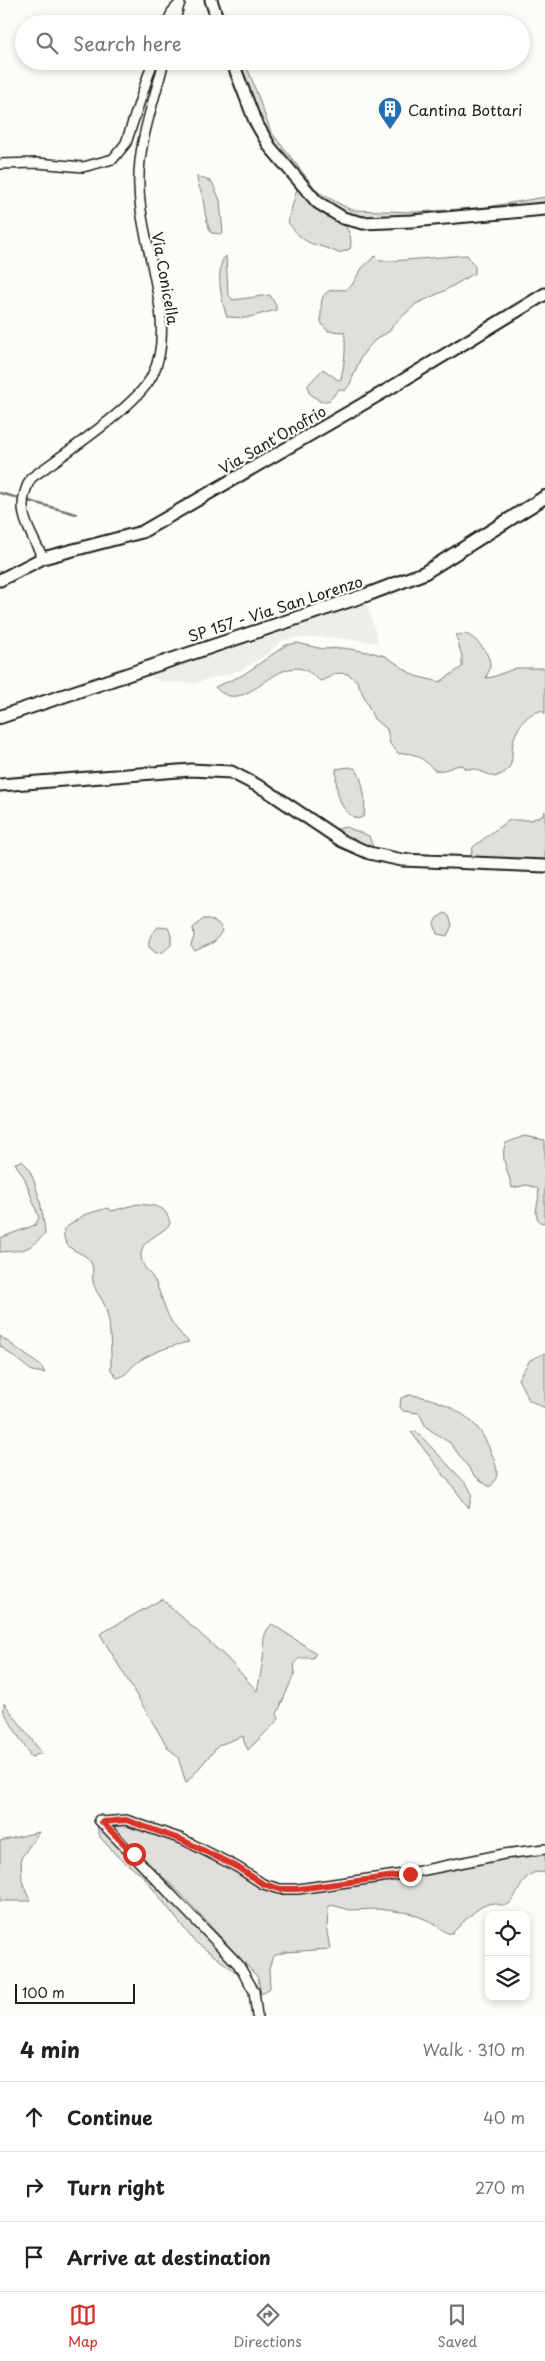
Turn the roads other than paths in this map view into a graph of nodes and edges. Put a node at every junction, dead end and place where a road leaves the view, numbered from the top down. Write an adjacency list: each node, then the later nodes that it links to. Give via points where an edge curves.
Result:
1 (211, 0): 5 (street)
2 (180, 2): 3 (street); 4 (street)
3 (171, 15)
4 (176, 15)
5 (216, 15)
6 (150, 70): 9 (street, via 126,143 114,159 83,167)
7 (162, 70): 13 (street, Via Conicella, via 141,155 138,188 163,324 161,354 151,378 129,404 31,478 22,504 23,516)
8 (235, 70): 10 (street, via 255,121 270,147 317,202 343,218 363,222 412,221)
9 (0, 164)
10 (545, 209)
11 (545, 294): 13 (street, Via Sant'Onofrio, via 142,532)
12 (545, 497): 15 (main road, SP 157 - Via San Lorenzo, via 424,573)
13 (44, 558): 14 (street, Via Sant'Onofrio)
14 (0, 580)
15 (0, 718)
16 (0, 785): 17 (street, via 213,769 231,772 266,790 369,854 402,860)
17 (545, 866)
18 (545, 1849): 19 (street, via 504,1854 410,1874 280,1889 263,1884 237,1867 182,1840 126,1820 100,1821 238,1964 254,1991)
19 (257, 2016)

